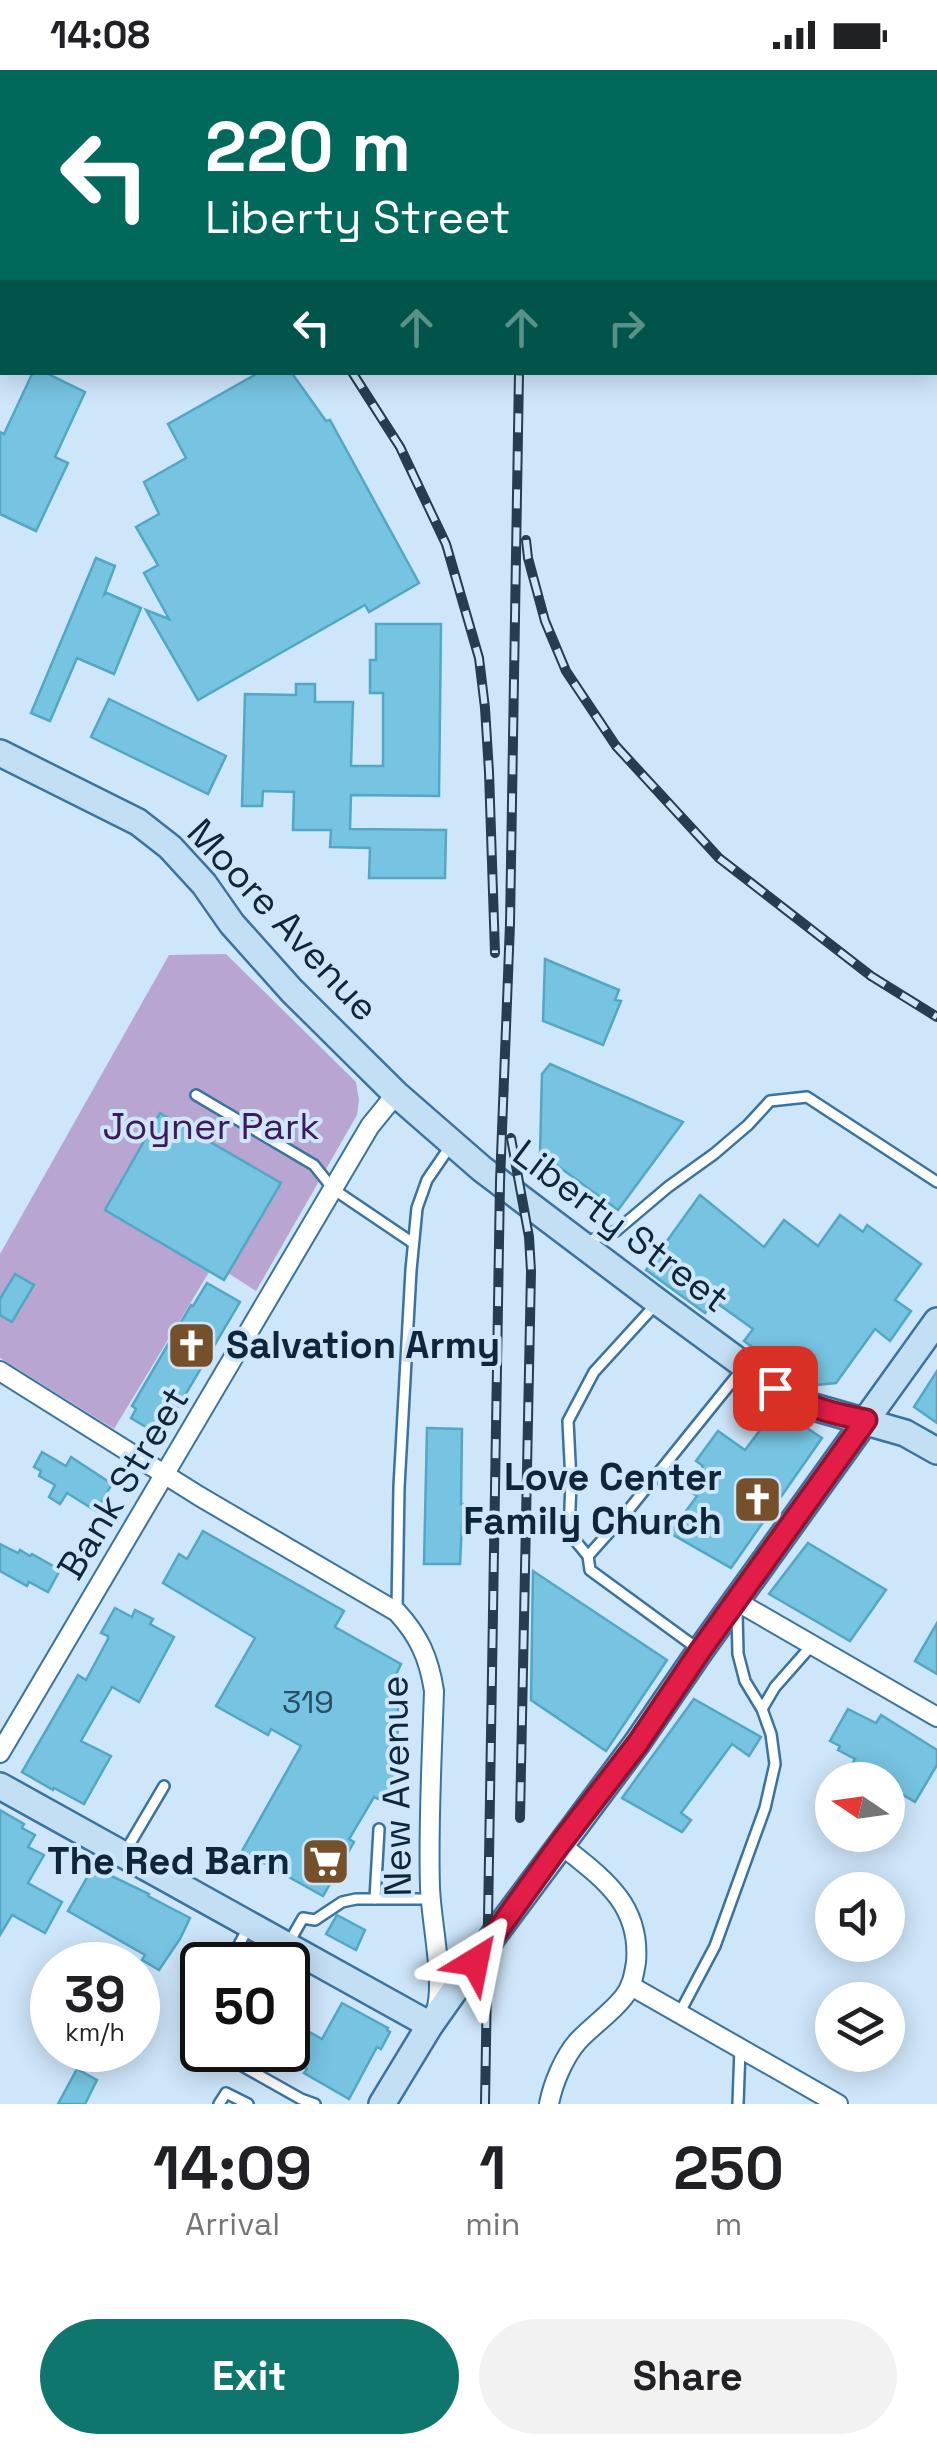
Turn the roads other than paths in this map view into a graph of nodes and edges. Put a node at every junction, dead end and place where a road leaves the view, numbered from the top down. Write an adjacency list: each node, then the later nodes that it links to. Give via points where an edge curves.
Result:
1 (0, 754): 2 (main road, Moore Avenue, via 138,822 170,848 292,990)
2 (396, 1094): 4 (main road, Liberty Street); 6 (street, Bank Street)
3 (196, 1095): 6 (lane, via 314,1165)
4 (452, 1144): 7 (lane, via 427,1180); 8 (main road, Liberty Street)
5 (937, 1182): 8 (lane, via 808,1098 770,1101 616,1231)
6 (333, 1189): 7 (lane); 15 (street, Bank Street)
7 (413, 1243): 18 (lane)
8 (582, 1243): 9 (main road, Liberty Street)
9 (658, 1302): 11 (main road, Liberty Street); 16 (lane, via 594,1372 568,1421 568,1534)
10 (937, 1321): 13 (main road)
11 (745, 1366): 13 (main road, Liberty Street, via 802,1404); 16 (lane)
12 (0, 1371): 15 (street)
13 (866, 1420): 14 (main road, Liberty Street); 17 (main road)
14 (937, 1451)
15 (166, 1475): 18 (street); 23 (street, Bank Street)
16 (588, 1556): 20 (lane, via 590,1570)
17 (736, 1601): 19 (street); 20 (main road); 21 (lane, via 738,1654)
18 (396, 1612): 30 (street, New Avenue, via 424,1648 434,1691)
19 (812, 1645): 21 (lane); 22 (street)
20 (700, 1651): 27 (main road)
21 (762, 1709): 37 (lane, via 775,1764 765,1808 714,1946)
22 (937, 1718)
23 (0, 1753)
24 (0, 1786): 28 (main road)
25 (164, 1786): 28 (lane)
26 (378, 1829): 29 (lane)
27 (560, 1844): 36 (street, via 619,1895 637,1946); 38 (main road)
28 (124, 1855): 31 (main road)
29 (375, 1899): 30 (lane); 34 (lane, via 342,1902 314,1920 303,1918)
30 (430, 1899): 38 (street, New Avenue, via 440,1987)
31 (250, 1925): 32 (lane); 33 (main road)
32 (241, 1942)
33 (273, 1942)
34 (295, 1942)
35 (310, 1965): 38 (main road)
36 (632, 1986): 37 (street); 45 (street, via 576,2043)
37 (679, 2014): 39 (street)
38 (430, 2025): 44 (main road)
39 (740, 2048): 46 (lane); 47 (street)
40 (253, 2072): 43 (lane)
41 (218, 2104): 42 (lane, via 226,2093)
42 (248, 2104)
43 (315, 2104)
44 (382, 2104)
45 (549, 2104)
46 (738, 2104)
47 (838, 2104)

